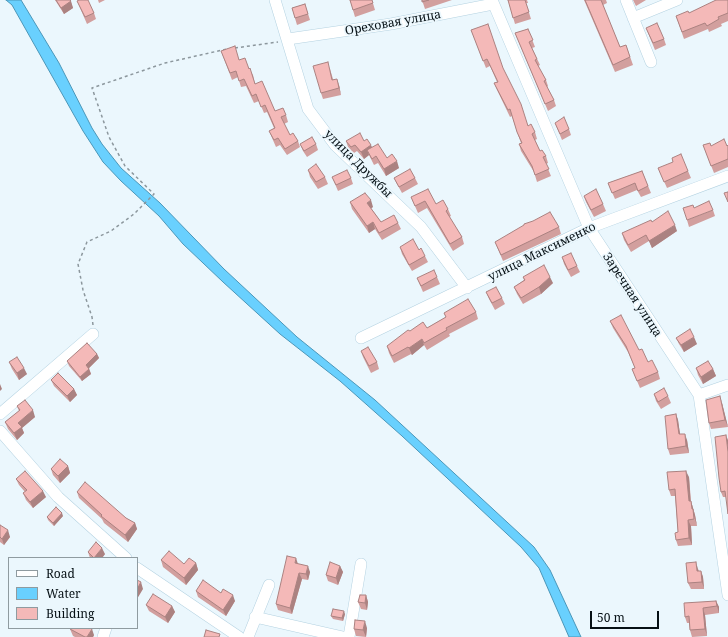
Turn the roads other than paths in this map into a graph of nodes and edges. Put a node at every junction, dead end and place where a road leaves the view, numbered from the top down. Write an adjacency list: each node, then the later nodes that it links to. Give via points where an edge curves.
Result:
1 (275, 0): 6 (street, улица Дружбы)
2 (626, 0): 5 (street)
3 (677, 0): 5 (street)
4 (492, 2): 6 (street, Ореховая улица, via 391,24); 9 (street, Заречная улица)
5 (634, 18): 7 (street)
6 (288, 39): 10 (street, улица Дружбы, via 308,109 335,145 421,227)
7 (651, 62)
8 (728, 176): 9 (street, улица Максименко)
9 (589, 228): 10 (street, улица Максименко); 14 (street, Заречная улица)
10 (467, 288): 12 (street, улица Максименко)
11 (93, 334): 15 (street)
12 (361, 338)
13 (728, 385): 14 (street)
14 (699, 395): 21 (street, Заречная улица)
15 (0, 414)
16 (0, 431): 17 (street, via 58,497)
17 (125, 557)
18 (361, 564): 26 (street)
19 (138, 570): 23 (street)
20 (269, 585): 22 (street)
21 (728, 595)
22 (255, 617): 24 (street); 25 (street)
23 (239, 637)
24 (248, 637)
25 (344, 637)
26 (349, 637)

